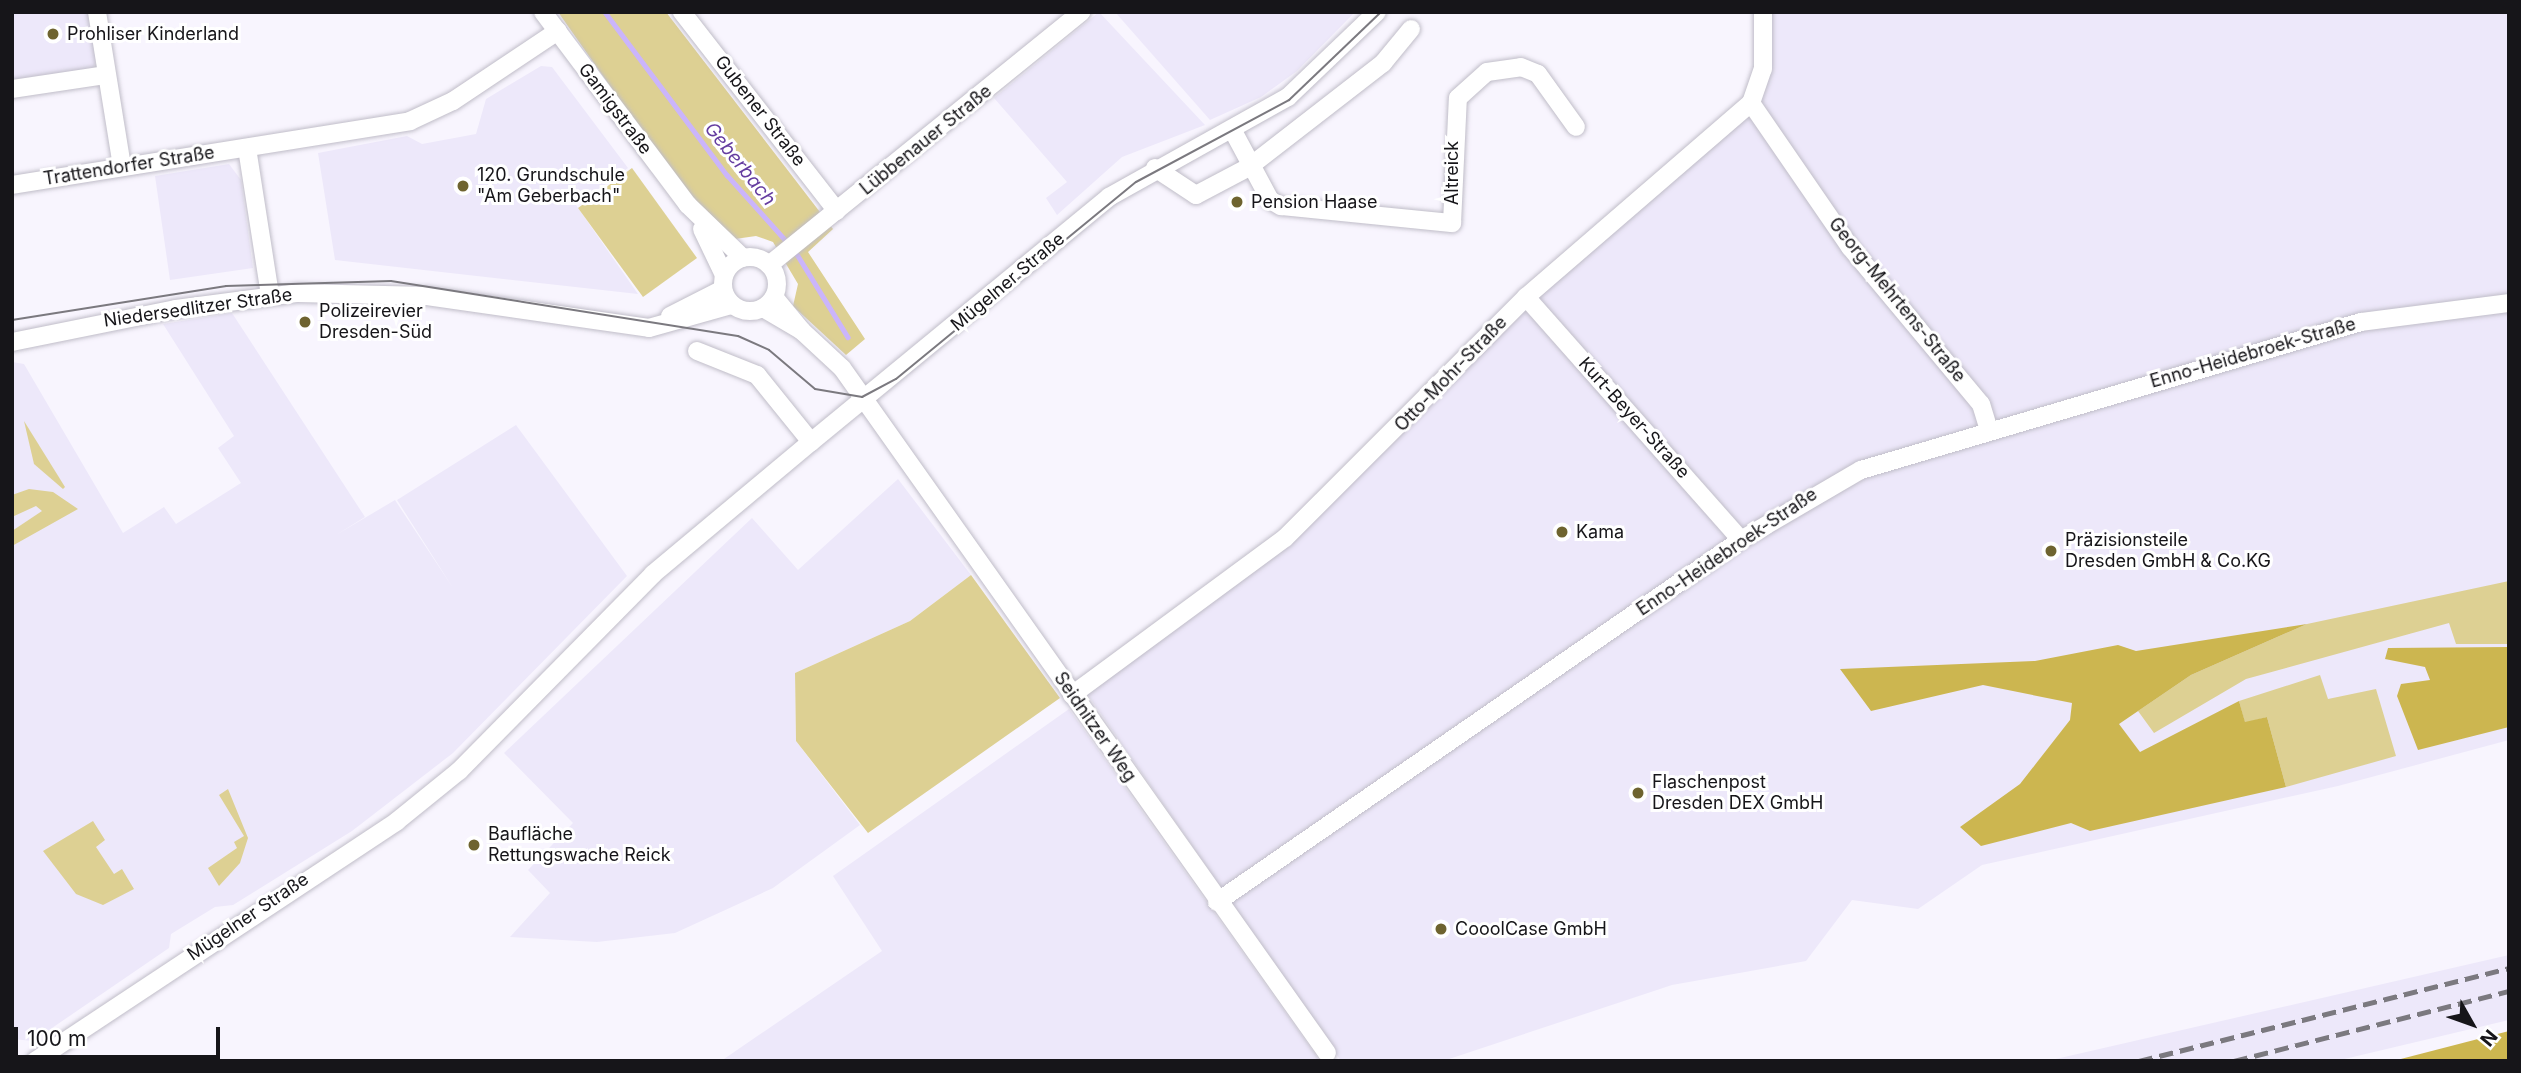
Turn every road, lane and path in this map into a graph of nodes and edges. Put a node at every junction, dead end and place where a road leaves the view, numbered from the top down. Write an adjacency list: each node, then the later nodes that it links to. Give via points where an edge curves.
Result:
1 (97, 12): 9 (street)
2 (543, 12): 8 (street, Gamigstraße)
3 (682, 12): 20 (street, Gubener Straße)
4 (1081, 12): 20 (street, Lübbenauer Straße)
5 (1377, 12): 13 (street, via 1311,79)
6 (1763, 12): 11 (street, Otto-Mohr-Straße, via 1763,69)
7 (1410, 29): 16 (street, via 1383,63)
8 (558, 32): 14 (street, Trattendorfer Straße, via 433,113); 19 (street, Gamigstraße)
9 (106, 75): 10 (street); 15 (street)
10 (12, 89)
11 (1751, 103): 25 (street, Otto-Mohr-Straße); 31 (street, Georg-Mehrtens-Straße, via 1850,247 1981,404)
12 (1576, 127): 16 (street, Altreick, via 1538,74 1521,67 1487,72 1458,98 1452,223 1282,206 1270,200)
13 (1233, 131): 16 (street, Altreick); 17 (street)
14 (247, 148): 15 (street, Trattendorfer Straße); 24 (street)
15 (122, 166): 18 (street, Trattendorfer Straße)
16 (1250, 167): 17 (street, via 1196,195)
17 (1155, 168): 30 (street, Mügelner Straße, via 1109,197)
18 (12, 185)
19 (688, 205): 21 (street, Gamigstraße); 23 (street, Gamigstraße)
20 (837, 211): 22 (street, Lübbenauer Straße)
21 (743, 258): 22 (street, Gamigstraße); 23 (street)
22 (769, 265): 26 (street, via 776,280)
23 (726, 289): 24 (street, Niedersedlitzer Straße, via 635,327 427,296); 26 (street, via 747,312)
24 (270, 295): 28 (street, Niedersedlitzer Straße)
25 (1526, 297): 33 (street, Kurt-Beyer-Straße); 34 (street, Otto-Mohr-Straße, via 1285,538)
26 (768, 303): 30 (street, via 802,331)
27 (2509, 303): 31 (street, Enno-Heidebroek-Straße, via 2361,322)
28 (12, 342)
29 (697, 351): 32 (street, via 757,375)
30 (864, 400): 32 (street, Mügelner Straße); 34 (street, Seidnitzer Weg)
31 (1989, 430): 33 (street, Enno-Heidebroek-Straße, via 1861,470)
32 (811, 442): 37 (street, Mügelner Straße, via 653,574 459,771 368,841)
33 (1741, 540): 35 (street, Enno-Heidebroek-Straße)
34 (1072, 695): 35 (street, Seidnitzer Weg)
35 (1217, 902): 36 (street, Seidnitzer Weg)
36 (1326, 1053)
37 (35, 1061)

